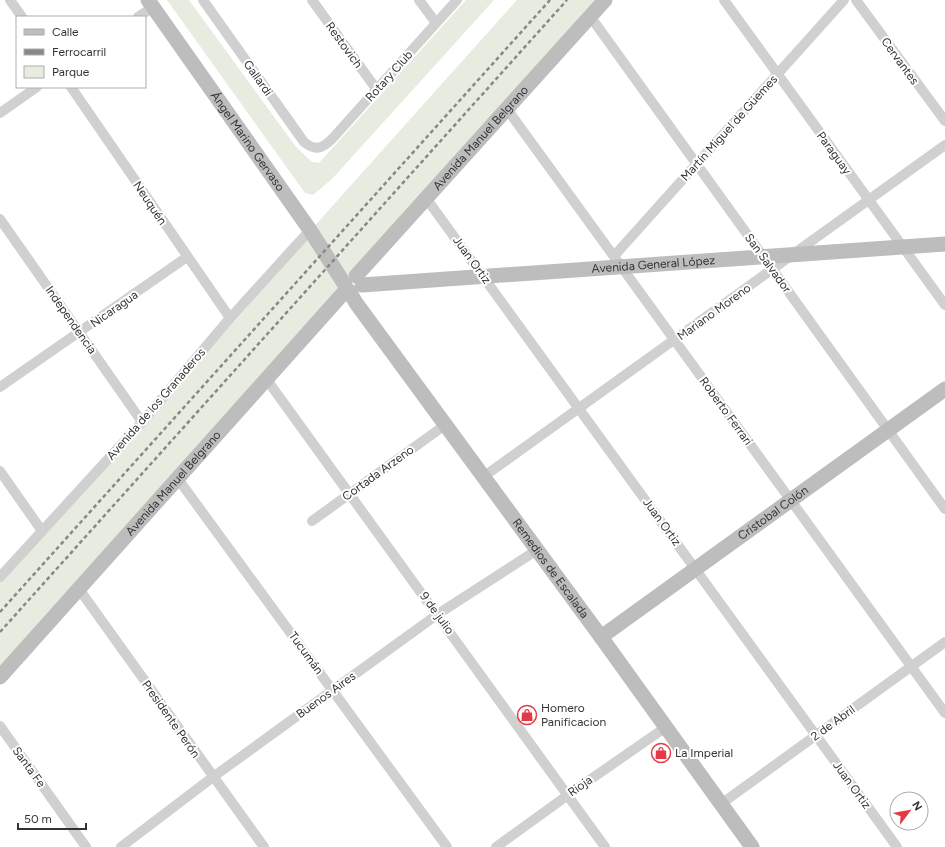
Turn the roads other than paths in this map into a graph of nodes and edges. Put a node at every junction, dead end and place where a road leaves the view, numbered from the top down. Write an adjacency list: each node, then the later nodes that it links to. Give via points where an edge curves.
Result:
1 (10, 0): 11 (street)
2 (203, 0): 23 (street, Gallardi, via 304,142 311,148)
3 (312, 0): 18 (street, Restovich)
4 (419, 0): 14 (street)
5 (457, 0): 14 (street, Rotary Club)
6 (605, 0): 13 (main road, Avenida Manuel Belgrano)
7 (724, 0): 15 (street, Paraguay)
8 (844, 0): 15 (street, Martín Miguel de Güemes)
9 (856, 0): 21 (street, Cervantes)
10 (150, 3): 12 (street); 28 (main road, Ángel Marino Gervaso)
11 (21, 16)
12 (139, 16)
13 (590, 16): 19 (main road, Avenida Manuel Belgrano); 24 (street, San Salvador)
14 (436, 23): 18 (street, Rotary Club)
15 (778, 75): 24 (street, Martín Miguel de Güemes); 26 (street, Paraguay)
16 (36, 88): 20 (street)
17 (72, 88): 33 (street, Neuquén)
18 (377, 90): 23 (street, Rotary Club, via 329,143)
19 (507, 109): 25 (main road, Avenida Manuel Belgrano); 34 (street, Roberto Ferrari)
20 (0, 113)
21 (945, 121)
22 (945, 145): 26 (street, Mariano Moreno)
23 (318, 149)
24 (697, 164): 32 (street, San Salvador); 34 (street, Martín Miguel de Güemes)
25 (426, 198): 36 (street, Juan Ortiz); 37 (main road, Avenida Manuel Belgrano)
26 (869, 200): 30 (street, Paraguay); 31 (street, Mariano Moreno)
27 (0, 219): 40 (street, Independencia)
28 (310, 230): 37 (main road, Ángel Marino Gervaso); 39 (street, Avenida de los Granaderos)
29 (945, 244): 30 (main road, Avenida General López)
30 (902, 246): 31 (main road, Avenida General López); 38 (street, Paraguay)
31 (793, 255): 32 (main road, Avenida General López); 35 (street, Mariano Moreno)
32 (763, 256): 34 (main road, Avenida General López); 35 (street, San Salvador)
33 (187, 257): 39 (street, Neuquén); 40 (street, Nicaragua)
34 (618, 261): 36 (main road, Avenida General López); 41 (street, Roberto Ferrari)
35 (773, 270): 41 (street, Mariano Moreno); 48 (street, San Salvador)
36 (483, 276): 37 (main road, Avenida General López); 45 (street, Juan Ortiz)
37 (352, 285): 42 (main road, Avenida Manuel Belgrano); 47 (main road, Remedios de Escalada, via 356,303)
38 (945, 305)
39 (230, 318): 46 (street, Avenida de los Granaderos)
40 (80, 333): 43 (street, Nicaragua); 46 (street, Independencia)
41 (674, 340): 45 (street, Mariano Moreno); 53 (street, Roberto Ferrari)
42 (267, 380): 51 (main road, Avenida Manuel Belgrano); 52 (street, 9 de julio)
43 (0, 387)
44 (945, 389): 48 (main road, Cristobal Colón)
45 (579, 408): 50 (street, Mariano Moreno); 58 (street, Juan Ortiz)
46 (142, 422): 56 (street, Avenida de los Granaderos)
47 (445, 425): 50 (main road, Remedios de Escalada); 52 (street, Cortada Arzeno)
48 (888, 430): 53 (main road, Cristobal Colón); 54 (street, San Salvador)
49 (0, 471): 56 (street)
50 (483, 477): 57 (main road, Remedios de Escalada)
51 (178, 479): 60 (main road, Avenida Manuel Belgrano); 66 (street, Tucumán)
52 (349, 494): 55 (street, Cortada Arzeno); 61 (street, 9 de julio)
53 (790, 500): 58 (main road, Cristobal Colón); 64 (street, Roberto Ferrari)
54 (945, 510)
55 (312, 521)
56 (42, 531): 59 (street, Avenida de los Granaderos)
57 (537, 550): 61 (street, Buenos Aires); 62 (main road, Remedios de Escalada)
58 (695, 568): 62 (main road, Cristobal Colón); 70 (street, Juan Ortiz)
59 (0, 576)
60 (79, 589): 65 (main road, Avenida Manuel Belgrano); 71 (street, Presidente Perón)
61 (438, 614): 66 (street, Buenos Aires); 72 (street, 9 de julio)
62 (601, 637): 69 (main road, Remedios de Escalada)
63 (945, 642): 64 (street, 2 de Abril)
64 (911, 666): 67 (street, Roberto Ferrari); 70 (street, 2 de Abril)
65 (0, 677)
66 (333, 690): 71 (street, Buenos Aires); 77 (street, Tucumán)
67 (945, 714)
68 (0, 726): 74 (street, Santa Fe)
69 (666, 727): 72 (street, Rioja); 73 (main road, Remedios de Escalada)
70 (816, 735): 73 (street, 2 de Abril); 81 (street, Juan Ortiz)
71 (213, 777): 75 (street, Buenos Aires); 76 (street, Presidente Perón)
72 (568, 794): 78 (street, Rioja); 79 (street, 9 de julio)
73 (721, 804): 80 (main road, Remedios de Escalada)
74 (86, 847)
75 (121, 847)
76 (264, 847)
77 (447, 847)
78 (496, 847)
79 (605, 847)
80 (752, 847)
81 (897, 847)

